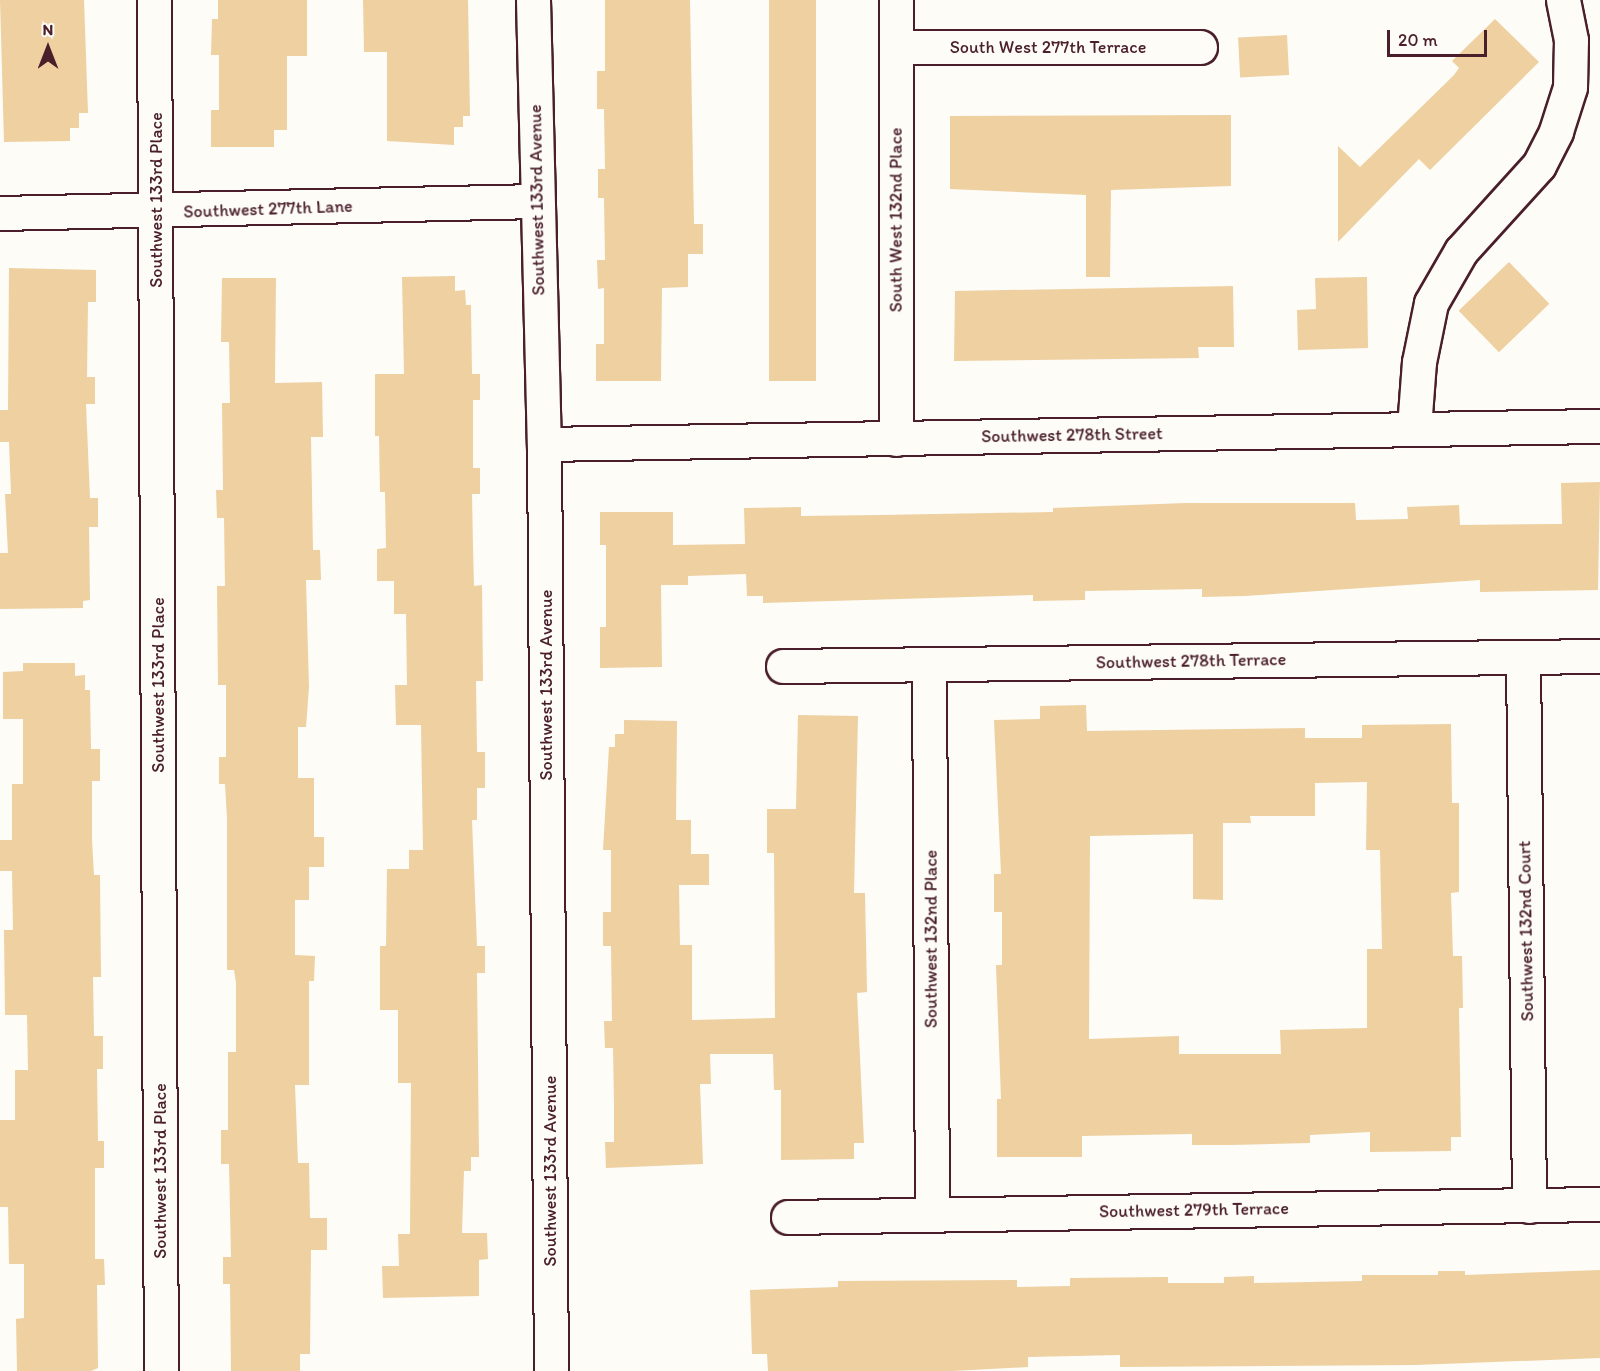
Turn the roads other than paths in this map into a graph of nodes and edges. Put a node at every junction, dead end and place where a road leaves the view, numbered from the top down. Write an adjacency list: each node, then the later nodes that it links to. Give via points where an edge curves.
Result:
1 (154, 0): 8 (street, Southwest 133rd Place)
2 (533, 0): 7 (street, Southwest 133rd Avenue)
3 (896, 0): 5 (street, South West 132nd Place)
4 (1563, 0): 11 (street, via 1571,40 1570,87 1556,131 1539,165 1461,251 1431,303 1419,362)
5 (896, 47): 6 (street, South West 277th Terrace); 12 (street, South West 132nd Place)
6 (1200, 47)
7 (535, 201): 8 (street, Southwest 277th Lane); 13 (street, Southwest 133rd Avenue)
8 (156, 212): 9 (street, Southwest 277th Lane); 22 (street, Southwest 133rd Place)
9 (0, 213)
10 (1600, 426): 11 (street, Southwest 278th Street)
11 (1414, 428): 12 (street, Southwest 278th Street)
12 (896, 439): 13 (street, Southwest 278th Street)
13 (544, 444): 23 (street, Southwest 133rd Avenue)
14 (1600, 656): 15 (street, Southwest 278th Terrace)
15 (1523, 657): 16 (street, Southwest 278th Terrace); 19 (street, Southwest 132nd Court)
16 (929, 665): 17 (street, Southwest 278th Terrace); 20 (street, Southwest 132nd Place)
17 (783, 666)
18 (1600, 1204): 19 (street, Southwest 279th Terrace)
19 (1529, 1206): 20 (street, Southwest 279th Terrace)
20 (932, 1213): 21 (street, Southwest 279th Terrace)
21 (788, 1217)
22 (161, 1371)
23 (551, 1371)

